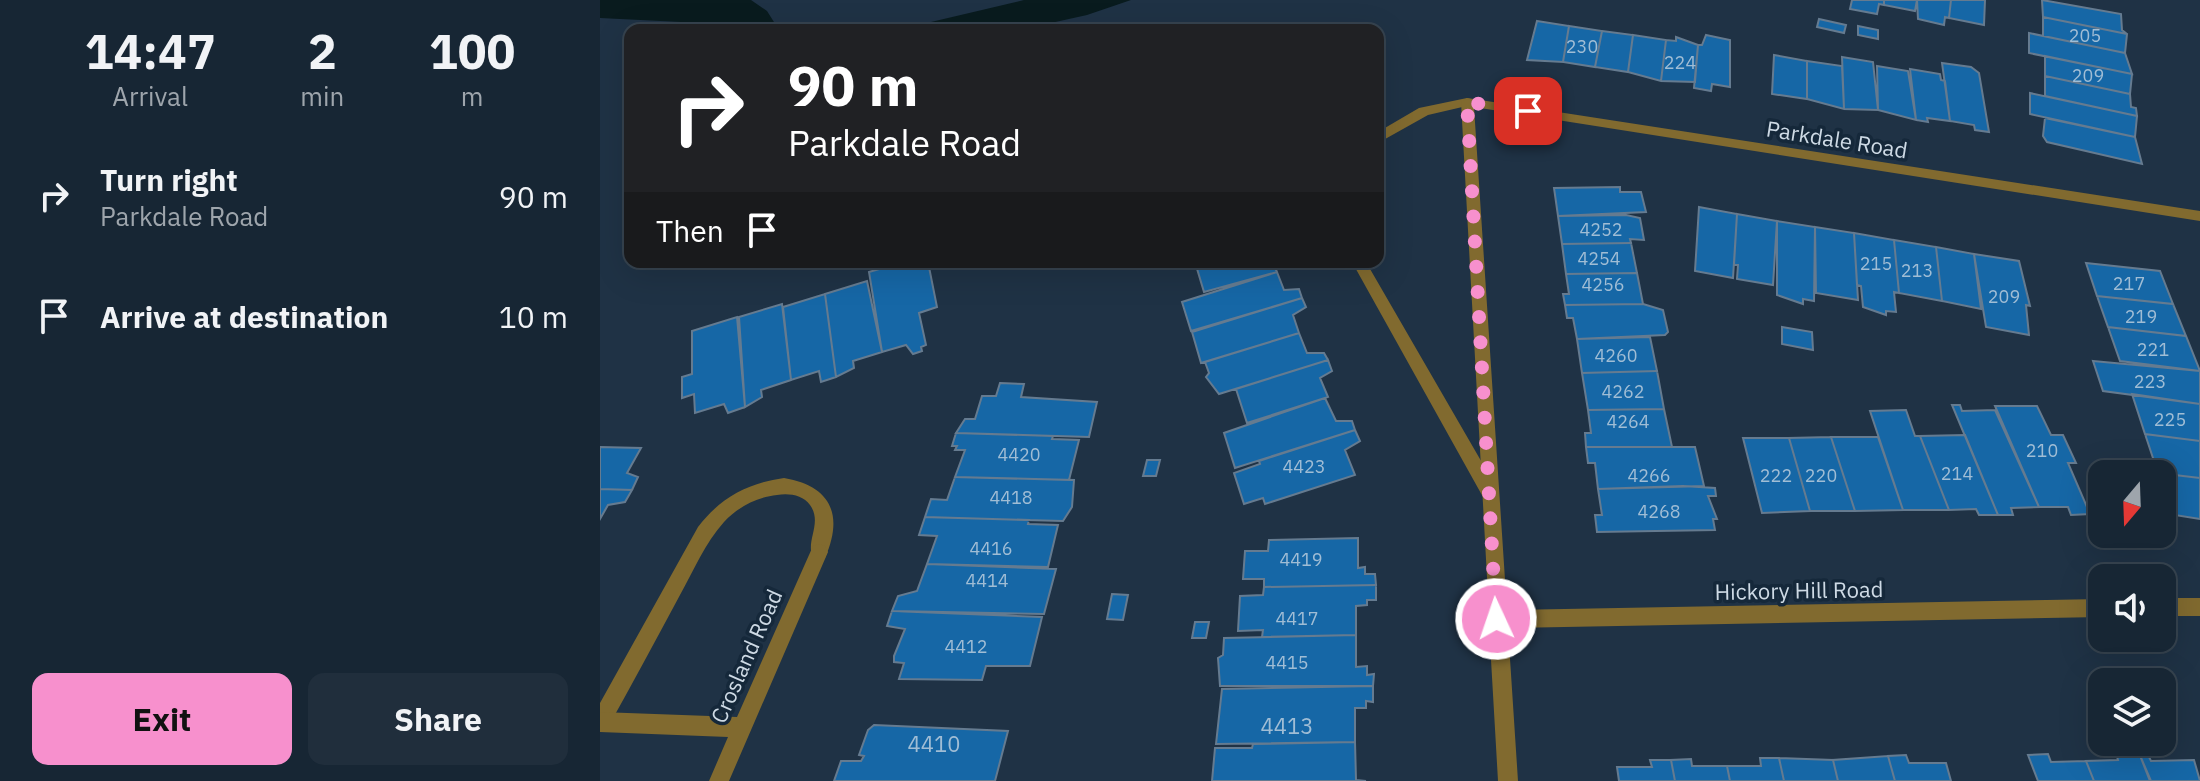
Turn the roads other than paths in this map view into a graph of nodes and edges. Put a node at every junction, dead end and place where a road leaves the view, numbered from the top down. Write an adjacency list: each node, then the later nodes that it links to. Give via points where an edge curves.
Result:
1 (1467, 102): 2 (street, via 1424,111); 3 (street, Parkdale Road); 5 (street)
2 (1384, 134)
3 (2200, 216)
4 (1362, 268): 5 (street)
5 (1489, 491): 9 (street)
6 (2176, 607): 7 (street)
7 (2200, 607)
8 (2088, 608): 9 (street, Hickory Hill Road)
9 (1496, 619): 13 (street)
10 (600, 722): 11 (street); 11 (street, Crosland Road, via 700,541 729,506 770,487 807,490 820,500 826,532)
11 (740, 727): 12 (street, Crosland Road)
12 (719, 781)
13 (1508, 781)

